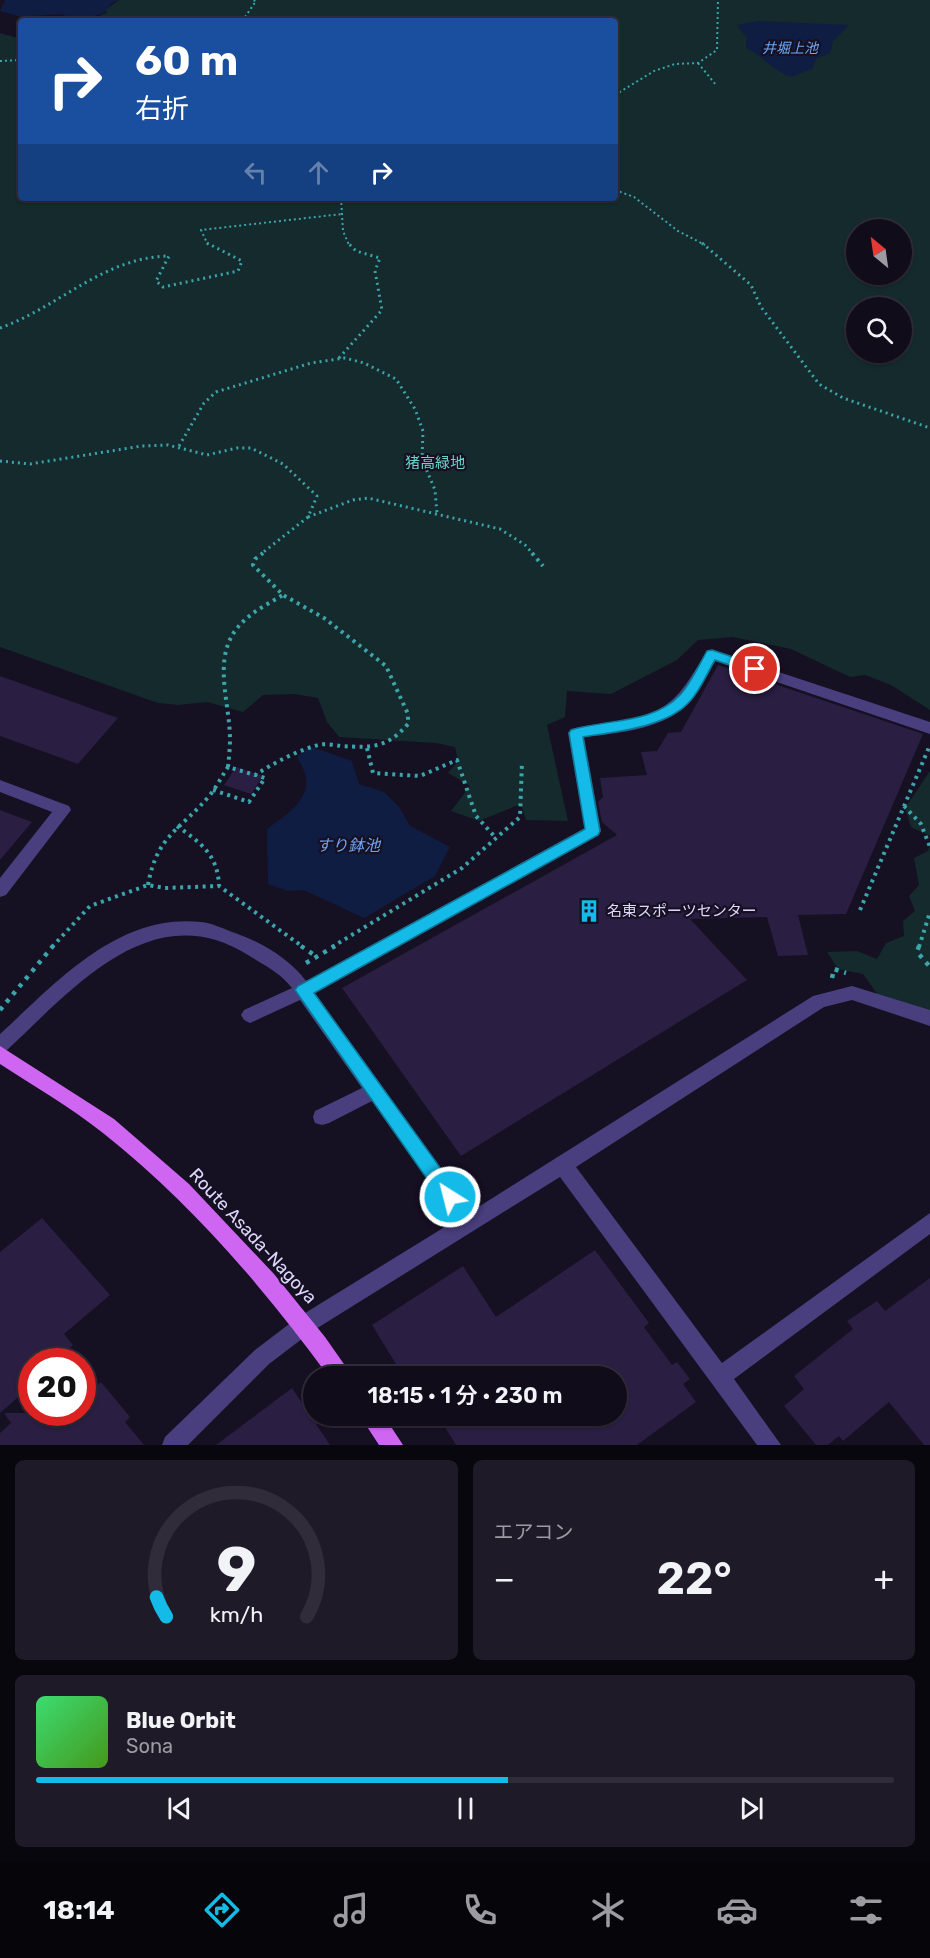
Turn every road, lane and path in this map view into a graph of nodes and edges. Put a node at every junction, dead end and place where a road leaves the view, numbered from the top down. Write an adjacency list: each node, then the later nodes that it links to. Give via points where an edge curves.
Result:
1 (254, 0): 3 (path)
2 (718, 0): 6 (path, via 717,50)
3 (246, 18)
4 (18, 60): 5 (path)
5 (0, 61)
6 (698, 63): 7 (path); 8 (path, via 681,61 659,67)
7 (716, 85)
8 (618, 93)
9 (618, 191): 14 (path, via 634,197 678,231 706,245 751,285 761,308 819,384 843,398)
10 (341, 201): 11 (path)
11 (342, 214): 12 (path, via 201,231 207,245 242,261 238,271 163,287 156,281 170,256 152,254 119,264 34,315); 13 (path, via 342,233 350,248 380,258 375,271 382,310)
12 (0, 328)
13 (339, 359): 15 (path, via 311,363 216,392 204,403); 17 (path, via 364,363 396,379 415,409 423,431 422,459 435,490)
14 (930, 428)
15 (179, 446): 16 (path, via 105,449 18,467); 18 (path, via 201,455 243,447 261,450 312,488 316,496)
16 (0, 461)
17 (437, 513): 18 (path, via 368,498); 19 (path, via 510,533)
18 (308, 518): 20 (path, via 255,559 253,565)
19 (543, 566)
20 (283, 595): 23 (path, via 324,618 386,666 408,714 408,724 395,739); 25 (path, via 254,611 226,647 222,662 230,735)
21 (930, 728): 40 (street, via 712,655 687,697 674,709 634,724 576,733 593,831)
22 (930, 745): 29 (path)
23 (367, 748): 26 (path, via 320,744); 31 (path, via 373,773 420,776 457,760 476,816)
24 (522, 762): 31 (path, via 520,817)
25 (228, 767): 26 (path); 28 (path)
26 (255, 775): 28 (path, via 265,778 249,802)
27 (0, 786): 35 (street, via 63,810)
28 (213, 790): 30 (path)
29 (904, 806): 32 (path, via 921,824); 36 (path)
30 (177, 826): 33 (path, via 158,846 150,863); 34 (path, via 209,849 219,868)
31 (496, 838): 39 (path, via 462,868)
32 (930, 848)
33 (148, 885)
34 (219, 886)
35 (0, 890)
36 (860, 910)
37 (930, 912): 38 (path, via 917,952)
38 (930, 967)
39 (290, 972): 40 (street); 43 (street, via 269,956 224,933 188,925 154,929 120,942 93,961)
40 (303, 990): 41 (street); 45 (street)
41 (250, 1016)
42 (930, 1018): 47 (street, via 852,993 819,1001)
43 (0, 1046)
44 (0, 1054): 50 (main road, Route Asada-Nagoya, via 119,1134 193,1198)
45 (374, 1091): 46 (street); 49 (street)
46 (322, 1117)
47 (563, 1165): 49 (street); 52 (street)
48 (930, 1222): 52 (street)
49 (469, 1223): 50 (street)
50 (304, 1325): 51 (main road, Route Asada-Nagoya); 54 (street, via 262,1357)
51 (334, 1366)
52 (720, 1377): 56 (street)
53 (378, 1426): 55 (main road)
54 (172, 1445)
55 (392, 1445)
56 (770, 1445)

